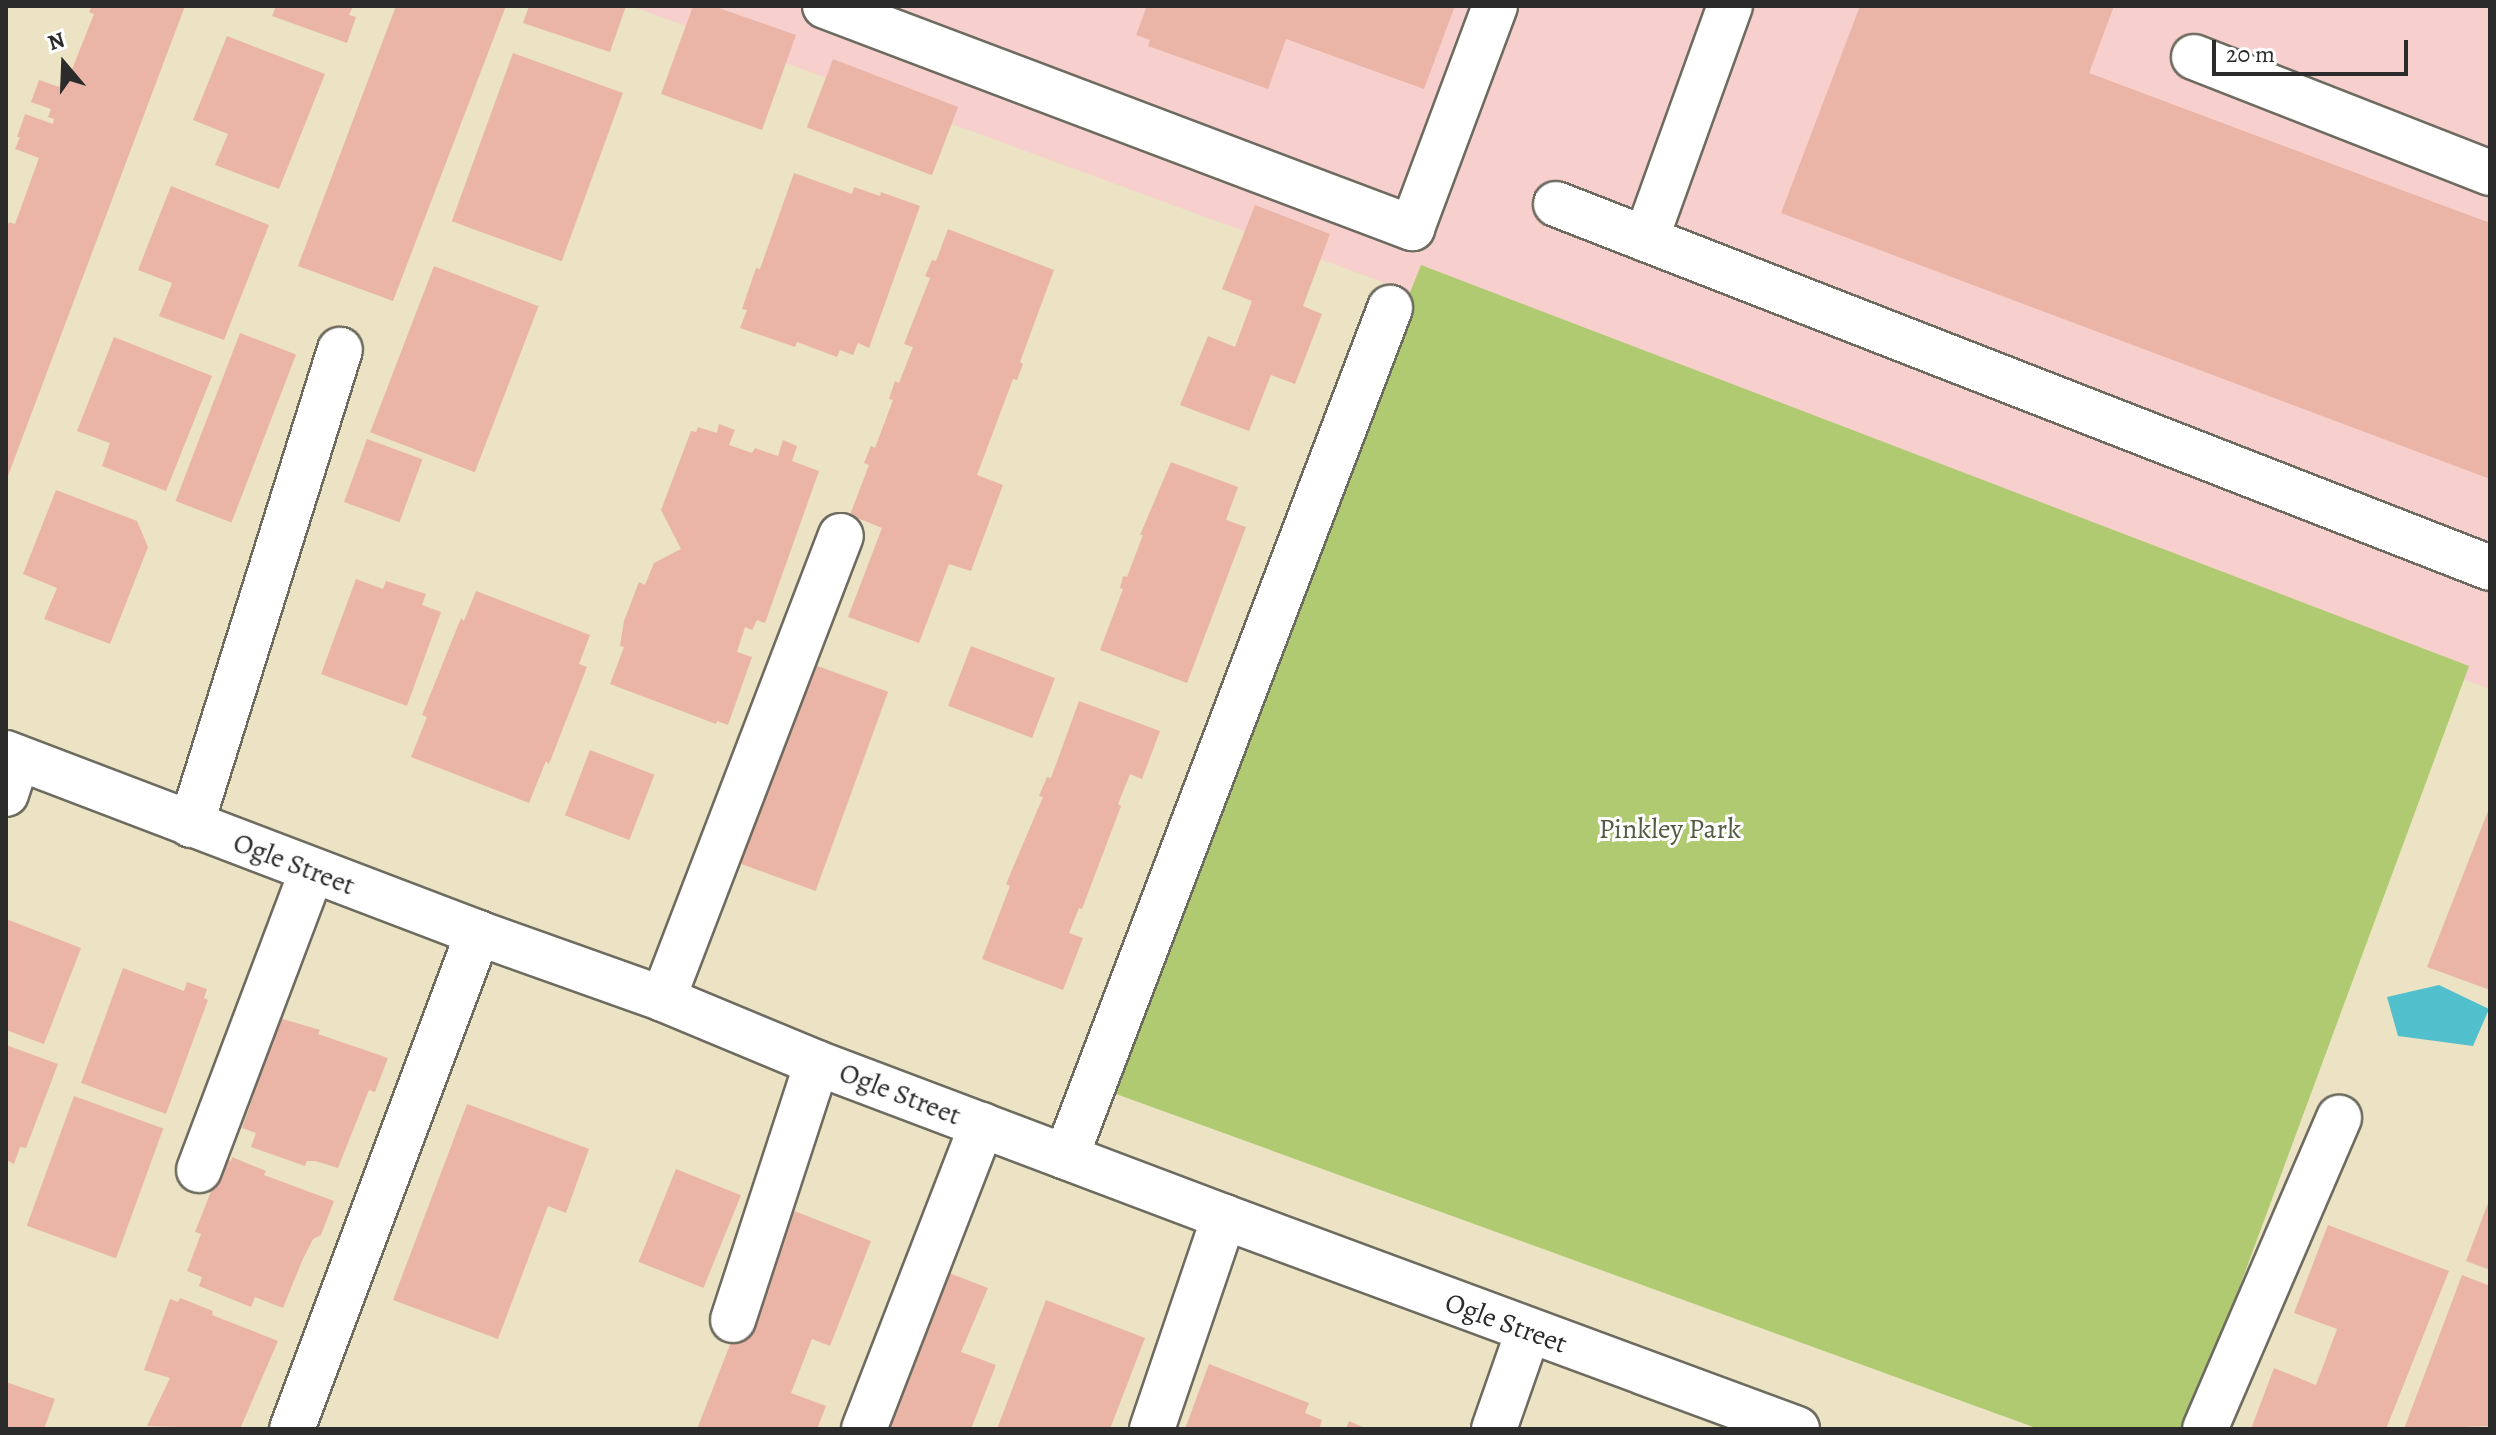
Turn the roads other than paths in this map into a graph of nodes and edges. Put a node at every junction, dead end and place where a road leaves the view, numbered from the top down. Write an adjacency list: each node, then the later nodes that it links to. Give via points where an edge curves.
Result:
1 (825, 6): 2 (street, via 1412,228)
2 (1495, 6)
3 (1730, 6): 7 (street)
4 (2194, 57): 5 (street)
5 (2490, 173)
6 (1556, 204): 7 (street)
7 (1646, 239): 11 (street)
8 (1390, 308): 20 (street)
9 (340, 350): 13 (street)
10 (841, 536): 16 (street)
11 (2490, 568)
12 (10, 768): 13 (street, Ogle Street)
13 (191, 825): 14 (street, Ogle Street)
14 (312, 871): 15 (street, Ogle Street); 21 (street)
15 (478, 933): 16 (street, Ogle Street); 25 (street)
16 (663, 999): 17 (street, Ogle Street)
17 (817, 1063): 19 (street, Ogle Street); 23 (street)
18 (2339, 1118): 30 (street)
19 (982, 1125): 20 (street, Ogle Street); 26 (street)
20 (1066, 1157): 22 (street, Ogle Street)
21 (199, 1170)
22 (1224, 1217): 24 (street, Ogle Street); 27 (street)
23 (733, 1320)
24 (1528, 1332): 28 (street); 29 (street, Ogle Street)
25 (292, 1429)
26 (864, 1429)
27 (1152, 1429)
28 (1494, 1429)
29 (1797, 1429)
30 (2205, 1429)

